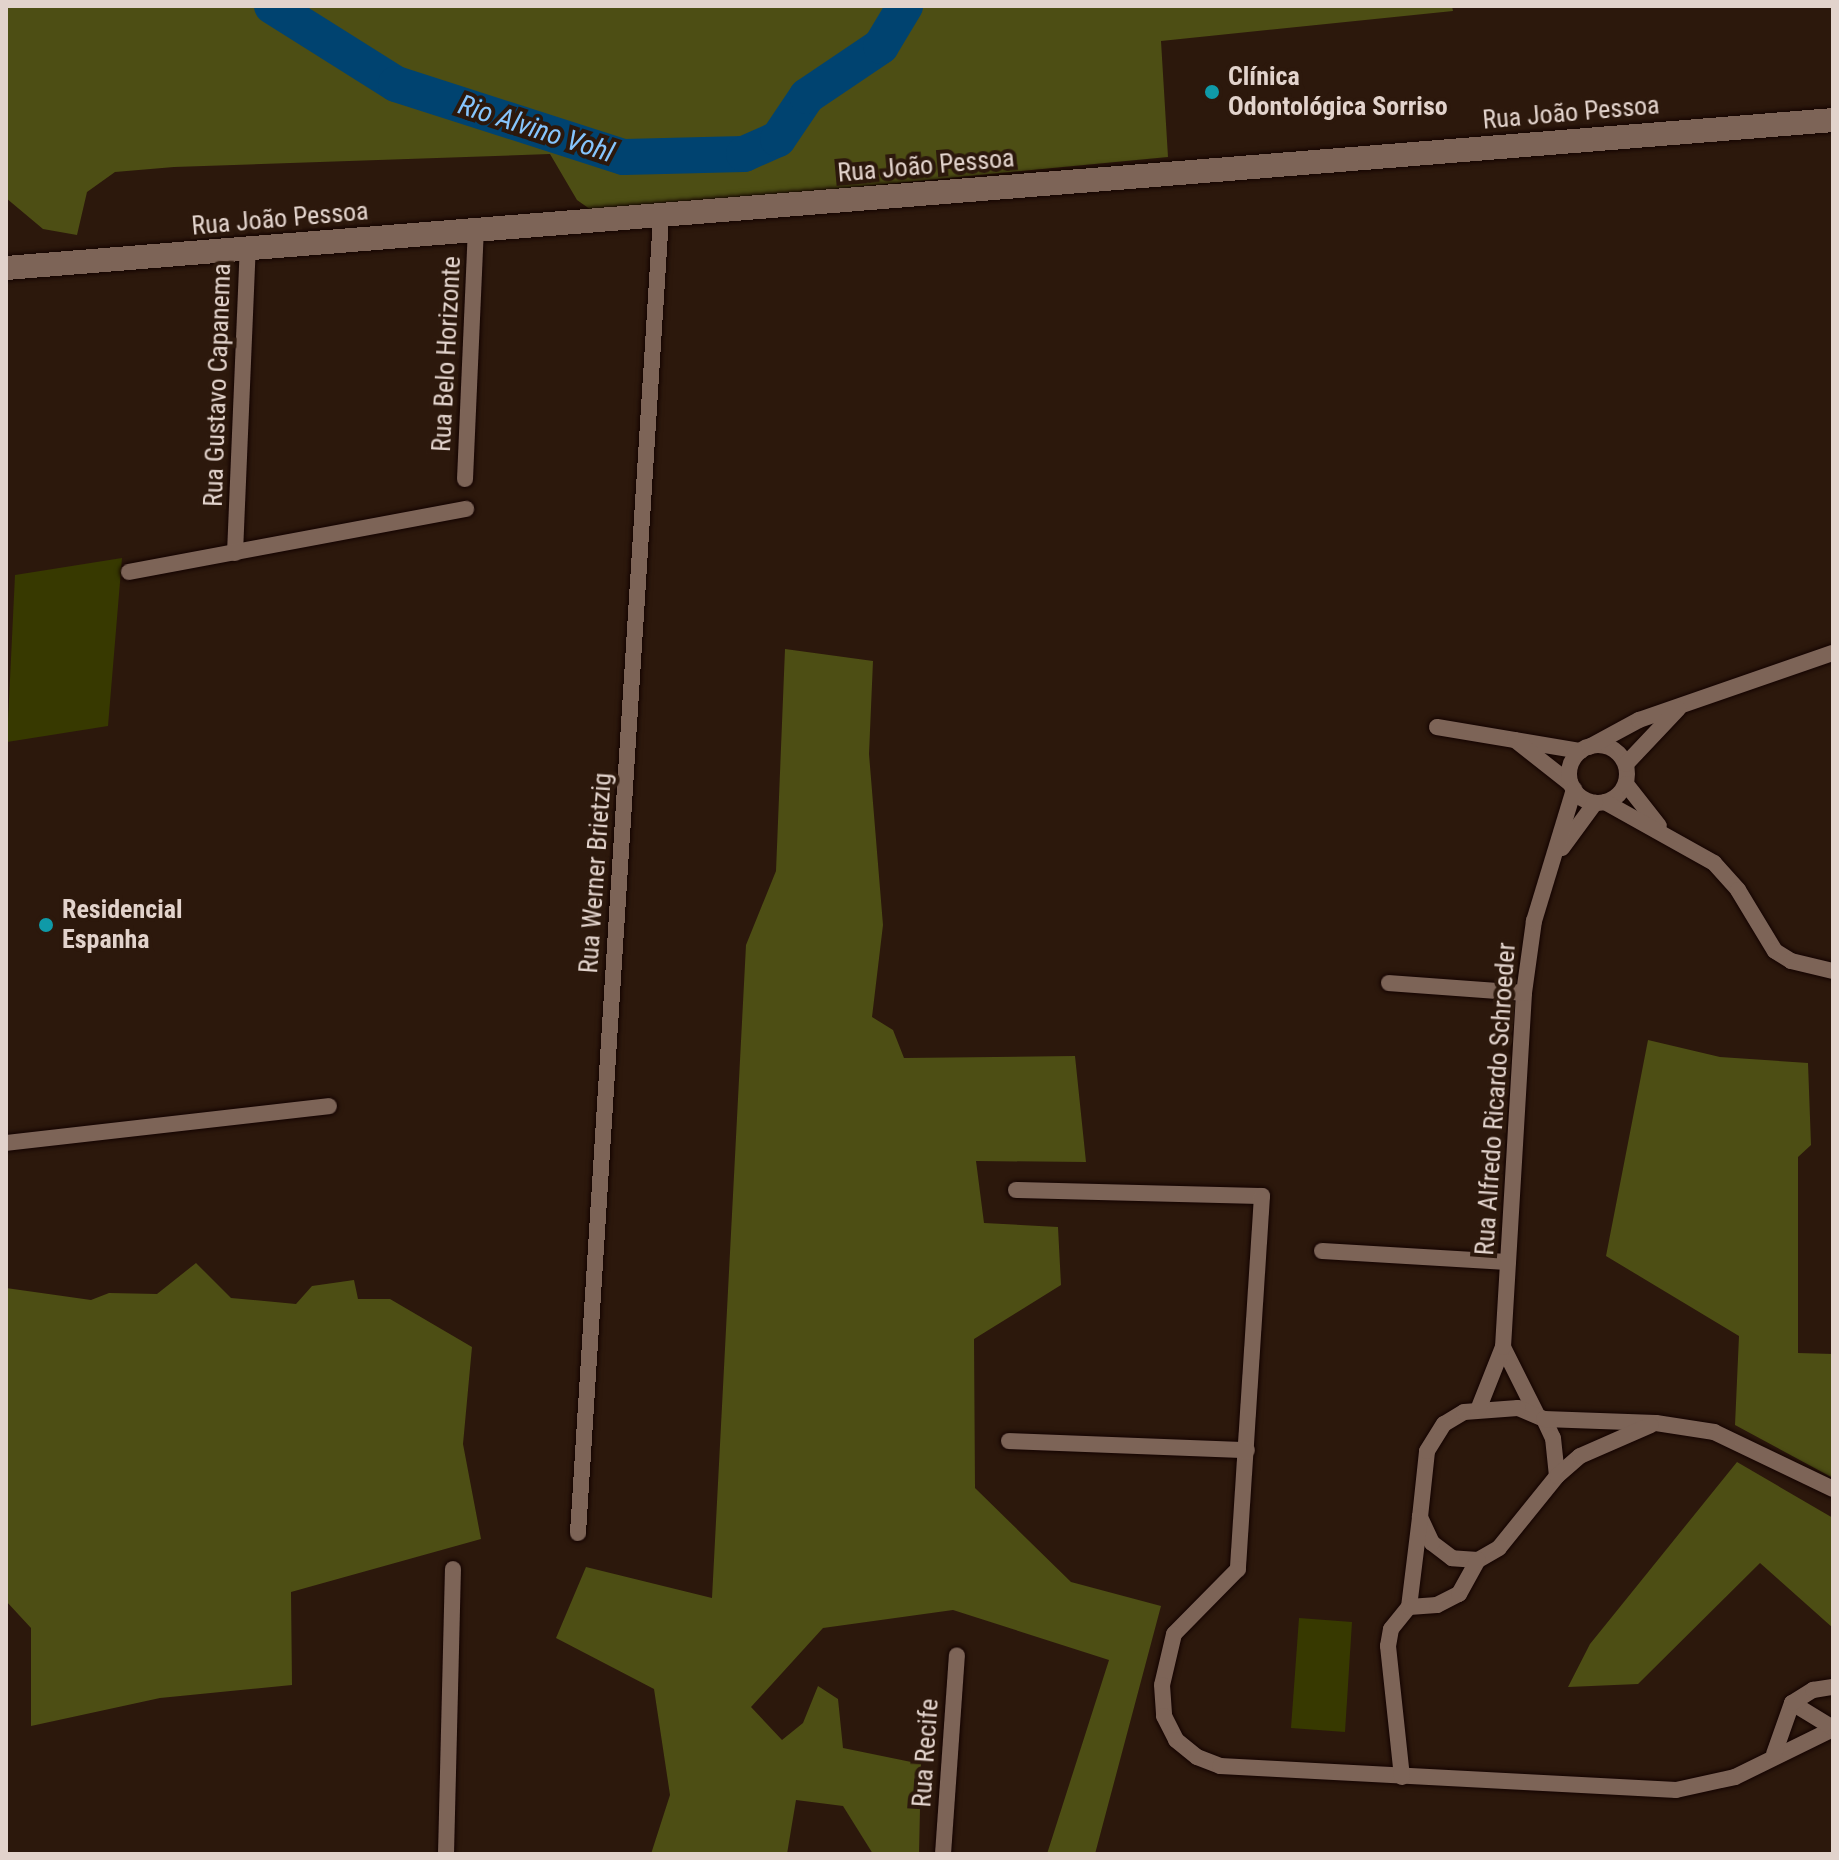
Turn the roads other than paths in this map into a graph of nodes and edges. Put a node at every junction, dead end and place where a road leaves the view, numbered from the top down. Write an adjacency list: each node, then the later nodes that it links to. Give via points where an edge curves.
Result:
1 (1833, 120): 2 (street, Rua João Pessoa)
2 (661, 216): 3 (street, Rua João Pessoa); 38 (street, Rua Werner Brietzig)
3 (476, 231): 4 (street, Rua João Pessoa); 6 (street, Rua Belo Horizonte)
4 (248, 249): 5 (street, Rua João Pessoa); 8 (street, Rua Gustavo Capanema)
5 (12, 272)
6 (465, 479)
7 (466, 509): 8 (street)
8 (235, 553): 9 (street)
9 (129, 572)
10 (1833, 653): 11 (street)
11 (1680, 708): 14 (street, via 1639,720); 15 (street)
12 (1437, 727): 13 (street)
13 (1510, 737): 14 (street); 17 (street)
14 (1585, 749): 15 (street, via 1615,750); 17 (street, via 1570,765)
15 (1626, 764): 16 (street)
16 (1626, 784): 18 (street); 19 (street)
17 (1572, 786): 18 (street); 20 (street, Rua Alfredo Ricardo Schroeder)
18 (1600, 802): 19 (street); 20 (street, Rua Alfredo Ricardo Schroeder)
19 (1663, 830): 21 (street, via 1714,863 1738,890 1775,951 1791,961)
20 (1554, 859): 23 (street, Rua Alfredo Ricardo Schroeder, via 1534,921)
21 (1833, 971)
22 (1389, 983): 23 (street)
23 (1524, 993): 28 (street, Rua Alfredo Ricardo Schroeder)
24 (329, 1106): 25 (street)
25 (6, 1143)
26 (1016, 1190): 34 (street, via 1262,1196)
27 (1322, 1251): 28 (street)
28 (1508, 1262): 29 (street, Rua Alfredo Ricardo Schroeder)
29 (1503, 1347): 30 (street, Rua Alfredo Ricardo Schroeder); 31 (street, Rua Alfredo Ricardo Schroeder)
30 (1478, 1410): 31 (street); 37 (street, via 1444,1424 1427,1451)
31 (1540, 1416): 32 (street); 35 (street, via 1553,1438)
32 (1656, 1423): 35 (street, via 1580,1456); 36 (street, via 1734,1438)
33 (1009, 1441): 34 (street)
34 (1247, 1450): 47 (street, via 1238,1569 1174,1634 1162,1685 1164,1716 1176,1740 1220,1766)
35 (1557, 1476): 39 (street, via 1528,1518 1499,1548)
36 (1833, 1489)
37 (1420, 1517): 39 (street, via 1432,1543 1452,1558); 41 (street)
38 (578, 1533)
39 (1478, 1560): 41 (street, via 1459,1594 1437,1605)
40 (453, 1569): 48 (street)
41 (1409, 1607): 47 (street, via 1391,1629 1388,1646)
42 (957, 1655): 49 (street, Rua Recife)
43 (1833, 1687): 44 (street, via 1813,1690)
44 (1792, 1703): 45 (street); 46 (street)
45 (1833, 1729): 46 (street, via 1809,1745)
46 (1774, 1754): 47 (street, via 1735,1777 1676,1790)
47 (1402, 1777)
48 (446, 1854)
49 (943, 1854)

